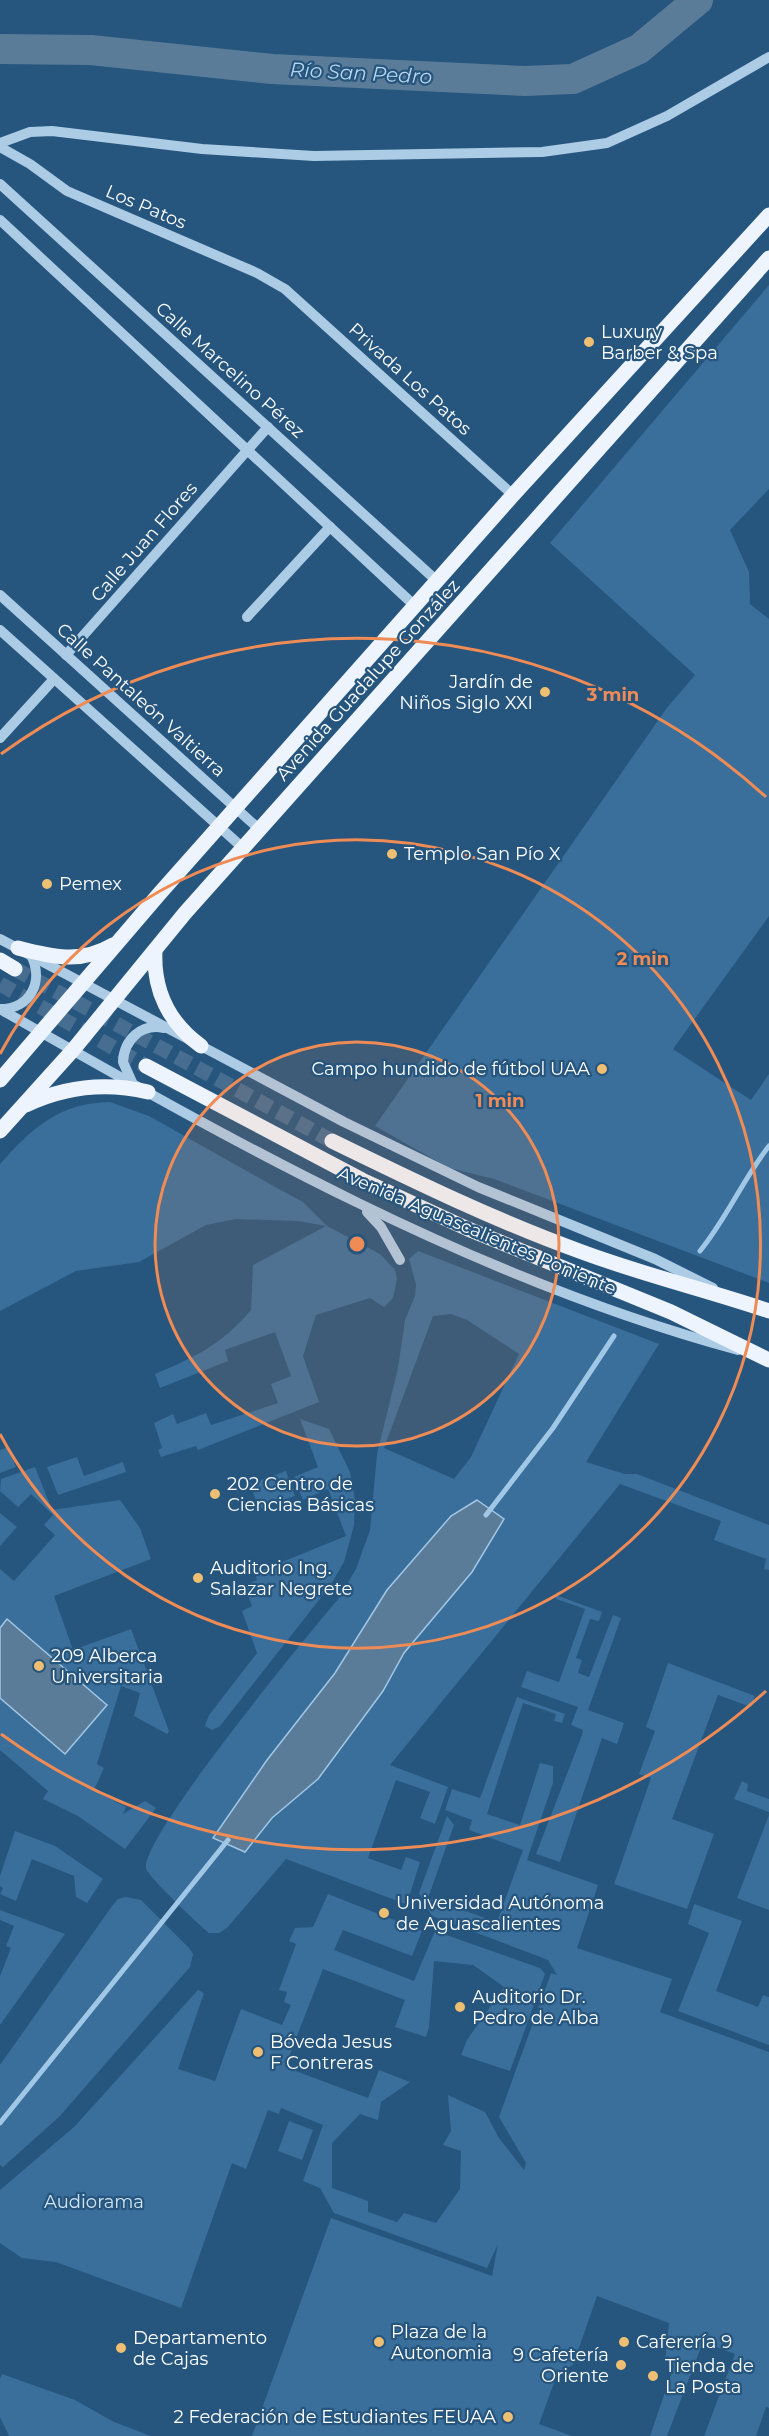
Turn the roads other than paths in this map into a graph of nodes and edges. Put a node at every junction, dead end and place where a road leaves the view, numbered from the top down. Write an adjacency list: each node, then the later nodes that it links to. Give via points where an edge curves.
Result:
1 (769, 57): 2 (street, via 667,116 607,143 542,152 314,156 202,149 52,131 30,132)
2 (0, 145): 7 (street, Los Patos, via 67,191 257,273)
3 (0, 184): 8 (street, Calle Marcelino Pérez)
4 (769, 215): 10 (main road, Avenida Guadalupe González)
5 (0, 220): 9 (street)
6 (769, 258): 22 (main road, Avenida Guadalupe González)
7 (285, 289): 10 (street, Privada Los Patos)
8 (268, 427): 9 (street, Calle Juan Flores); 12 (street, Calle Marcelino Pérez)
9 (247, 451): 11 (street); 17 (street, Calle Juan Flores)
10 (513, 495): 12 (main road, Avenida Guadalupe González)
11 (330, 527): 14 (street); 15 (street)
12 (437, 581): 14 (main road, Avenida Guadalupe González)
13 (0, 595): 17 (street, Calle Pantaleón Valtierra)
14 (415, 606): 20 (main road, Avenida Guadalupe González)
15 (247, 617)
16 (2, 637): 18 (street)
17 (66, 655): 20 (street, Calle Pantaleón Valtierra)
18 (54, 679): 19 (street); 21 (street)
19 (0, 738)
20 (237, 809): 21 (main road, Avenida Guadalupe González); 22 (street, Calle Pantaleón Valtierra)
21 (220, 827): 23 (street); 25 (main road, Avenida Guadalupe González)
22 (260, 830): 23 (main road, Avenida Guadalupe González)
23 (243, 848): 26 (main road, Avenida Guadalupe González)
24 (0, 939): 27 (street, Avenida Aguascalientes Poniente)
25 (118, 942): 27 (main road, via 105,950 73,958); 30 (main road, Avenida Guadalupe González)
26 (155, 950): 31 (main road, Avenida Guadalupe González); 35 (main road, via 155,976 162,1000 178,1026)
27 (24, 952): 30 (street, Avenida Aguascalientes Poniente); 32 (street, via 37,972 34,990 23,1003)
28 (0, 960): 29 (main road)
29 (15, 969)
30 (83, 984): 31 (street, Avenida Aguascalientes Poniente); 34 (main road, Avenida Guadalupe González)
31 (114, 1000): 33 (street, Avenida Aguascalientes Poniente); 36 (main road, Avenida Guadalupe González)
32 (0, 1009): 34 (street, Avenida Aguascalientes Poniente)
33 (167, 1028): 35 (street, Avenida Aguascalientes Poniente); 39 (street, via 143,1030 130,1040 123,1062)
34 (42, 1033): 36 (street, Avenida Aguascalientes Poniente); 38 (main road, Avenida Guadalupe González)
35 (201, 1046): 46 (street, Avenida Aguascalientes Poniente, via 478,1187 655,1259)
36 (73, 1050): 39 (street, Avenida Aguascalientes Poniente); 41 (main road, Avenida Guadalupe González)
37 (146, 1066): 48 (main road, Avenida Aguascalientes Poniente, via 400,1198 671,1312)
38 (0, 1080)
39 (133, 1083): 40 (street, Avenida Aguascalientes Poniente)
40 (148, 1092): 41 (main road, via 116,1086 82,1088 53,1094); 44 (street, Avenida Aguascalientes Poniente)
41 (21, 1108): 42 (main road, Avenida Guadalupe González)
42 (0, 1131)
43 (332, 1141): 46 (main road, Avenida Aguascalientes Poniente, via 536,1235)
44 (357, 1204): 45 (street, via 381,1227); 48 (street, Avenida Aguascalientes Poniente, via 619,1313)
45 (400, 1260)
46 (740, 1302): 47 (main road, Avenida Aguascalientes Poniente)
47 (769, 1311)
48 (765, 1358)

